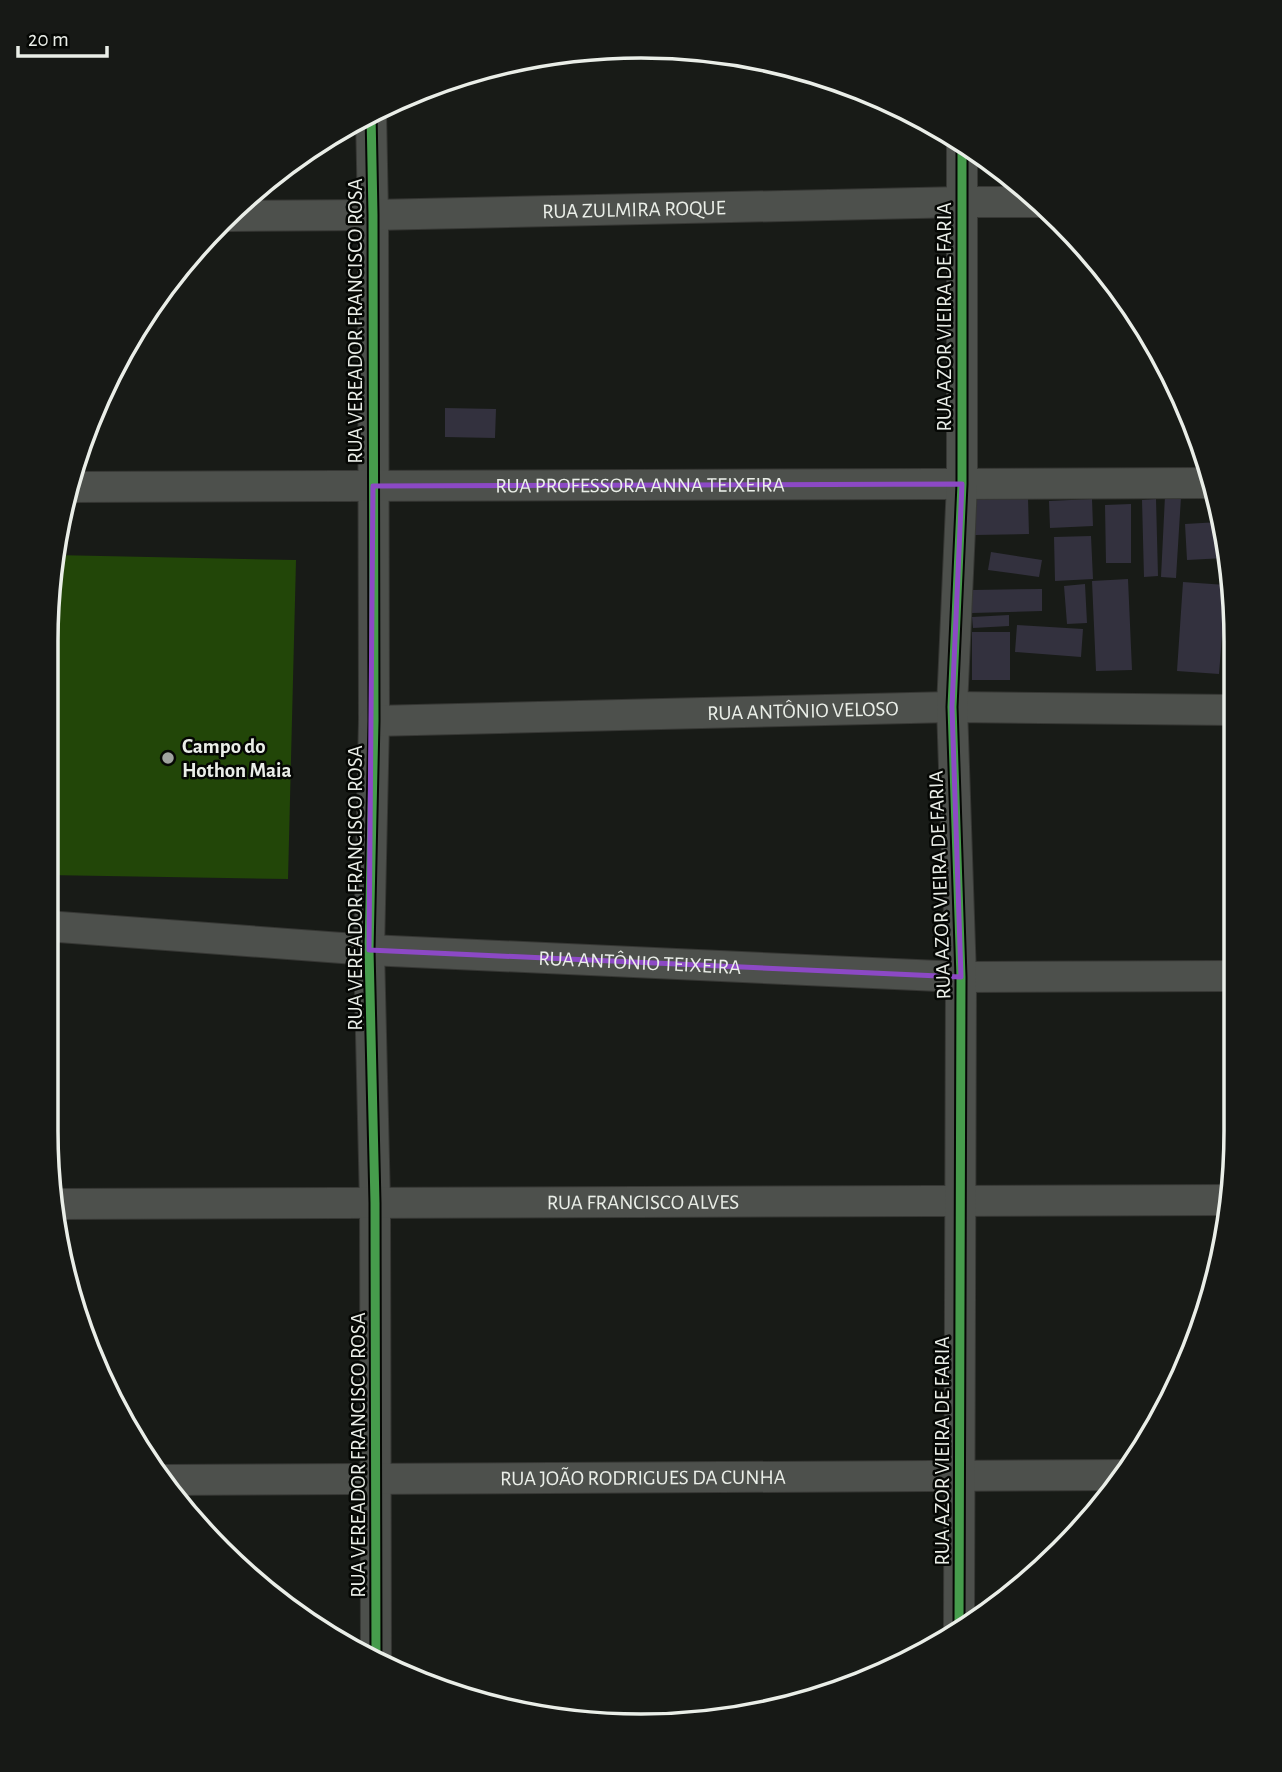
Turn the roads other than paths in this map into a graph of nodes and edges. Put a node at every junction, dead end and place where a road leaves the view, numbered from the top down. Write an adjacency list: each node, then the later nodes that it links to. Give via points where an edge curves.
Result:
1 (371, 124): 5 (street, RUA VEREADOR FRANCISCO ROSA)
2 (962, 154): 3 (street, RUA AZOR VIEIRA DE FARIA)
3 (962, 202): 4 (street, RUA ZULMIRA ROQUE); 5 (street, RUA ZULMIRA ROQUE); 8 (street, RUA AZOR VIEIRA DE FARIA)
4 (1026, 202)
5 (373, 215): 6 (street, RUA ZULMIRA ROQUE); 9 (street, RUA VEREADOR FRANCISCO ROSA)
6 (242, 216)
7 (1202, 483): 8 (street, RUA PROFESSORA ANNA TEIXEIRA)
8 (961, 484): 9 (street, RUA PROFESSORA ANNA TEIXEIRA); 11 (street, RUA AZOR VIEIRA DE FARIA)
9 (373, 486): 10 (street, RUA PROFESSORA ANNA TEIXEIRA); 13 (street, RUA VEREADOR FRANCISCO ROSA)
10 (79, 487)
11 (952, 707): 12 (street, RUA ANTÔNIO VELOSO); 13 (street, RUA ANTÔNIO VELOSO); 17 (street, RUA AZOR VIEIRA DE FARIA)
12 (1224, 710)
13 (374, 721): 15 (street, RUA VEREADOR FRANCISCO ROSA)
14 (58, 927): 15 (street, RUA ANTÔNIO TEIXEIRA)
15 (369, 950): 17 (street, RUA ANTÔNIO TEIXEIRA); 20 (street, RUA VEREADOR FRANCISCO ROSA)
16 (1224, 976): 17 (street, RUA ANTÔNIO TEIXEIRA)
17 (961, 977): 19 (street, RUA AZOR VIEIRA DE FARIA)
18 (1220, 1200): 19 (street, RUA FRANCISCO ALVES)
19 (960, 1201): 20 (street, RUA FRANCISCO ALVES); 23 (street, RUA AZOR VIEIRA DE FARIA)
20 (374, 1203): 21 (street, RUA FRANCISCO ALVES); 24 (street, RUA VEREADOR FRANCISCO ROSA)
21 (63, 1204)
22 (1112, 1475): 23 (street, RUA JOÃO RODRIGUES DA CUNHA)
23 (959, 1476): 24 (street, RUA JOÃO RODRIGUES DA CUNHA); 26 (street, RUA AZOR VIEIRA DE FARIA)
24 (375, 1479): 25 (street, RUA JOÃO RODRIGUES DA CUNHA); 27 (street, RUA VEREADOR FRANCISCO ROSA)
25 (174, 1480)
26 (959, 1620)
27 (376, 1650)

